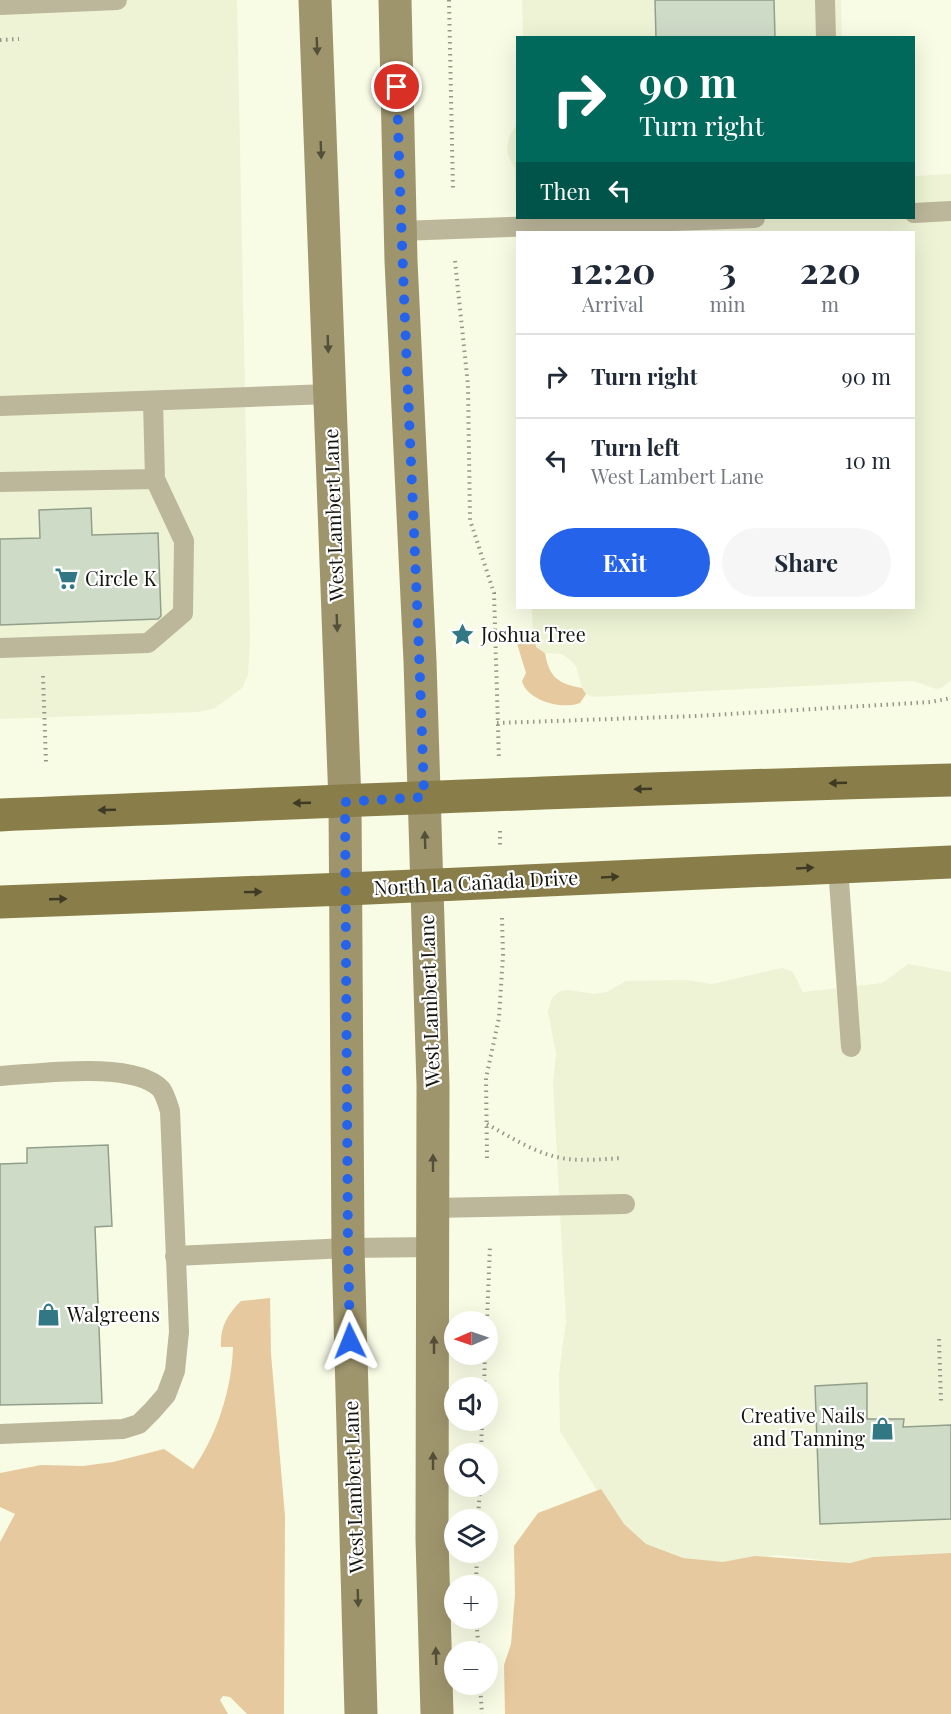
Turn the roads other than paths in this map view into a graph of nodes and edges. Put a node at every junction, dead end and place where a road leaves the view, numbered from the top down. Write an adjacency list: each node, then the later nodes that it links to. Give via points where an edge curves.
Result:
1 (117, 0): 5 (lane)
2 (315, 0): 11 (main road, West Lambert Lane, one-way to 11)
3 (395, 0): 10 (main road, West Lambert Lane)
4 (825, 0): 6 (lane)
5 (0, 5)
6 (826, 36)
7 (951, 211): 8 (lane)
8 (915, 213)
9 (728, 219): 10 (lane)
10 (400, 231): 18 (main road, West Lambert Lane)
11 (329, 394): 12 (lane); 19 (main road, West Lambert Lane, one-way to 19)
12 (153, 402): 13 (lane); 14 (lane)
13 (0, 406)
14 (155, 479): 15 (lane); 16 (lane, via 184,541 183,613 148,643)
15 (0, 482)
16 (0, 648)
17 (951, 780): 18 (main road, one-way to 18)
18 (424, 797): 19 (main road); 23 (main road, West Lambert Lane, one-way to 18)
19 (345, 802): 20 (main road, one-way to 20); 24 (main road, West Lambert Lane)
20 (0, 814)
21 (951, 862): 22 (main road, North La Cañada Drive)
22 (838, 867): 23 (main road, North La Cañada Drive, one-way to 22); 26 (lane)
23 (426, 884): 24 (main road, North La Cañada Drive); 29 (main road, West Lambert Lane, one-way to 23)
24 (346, 889): 25 (main road, North La Cañada Drive, one-way to 24); 31 (main road, West Lambert Lane)
25 (0, 902)
26 (851, 1047)
27 (0, 1076): 32 (lane, via 111,1071 136,1075 161,1089 170,1111)
28 (625, 1204): 29 (lane)
29 (433, 1208): 30 (main road, West Lambert Lane)
30 (434, 1247): 31 (lane); 35 (main road, West Lambert Lane, one-way to 30, via 432,1539)
31 (348, 1248): 32 (lane); 34 (main road, West Lambert Lane, one-way to 34)
32 (176, 1256): 33 (lane, via 179,1332 175,1371 166,1395 152,1411 139,1424 123,1429)
33 (0, 1434)
34 (361, 1714)
35 (437, 1714)

